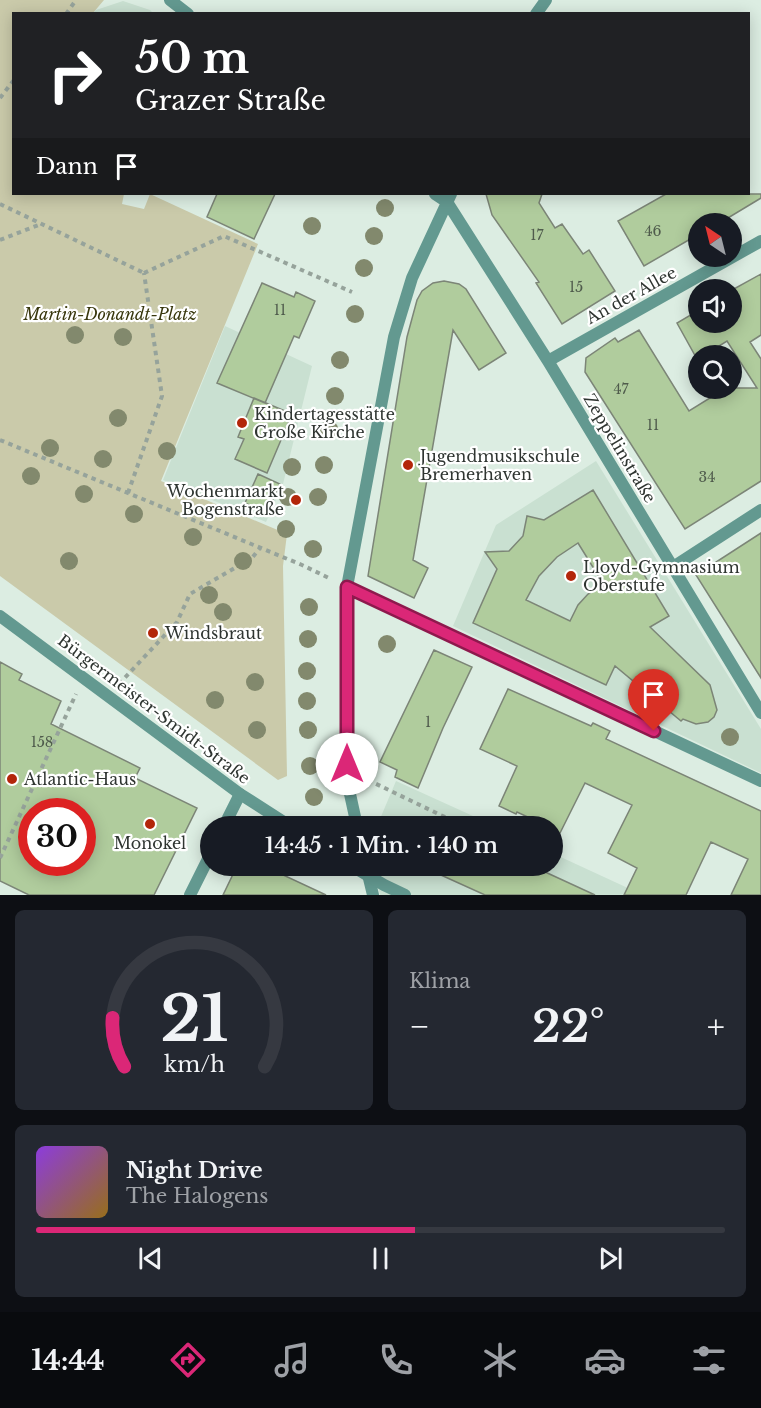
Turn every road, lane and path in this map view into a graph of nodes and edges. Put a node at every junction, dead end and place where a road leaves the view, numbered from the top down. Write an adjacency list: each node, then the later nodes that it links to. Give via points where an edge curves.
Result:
1 (170, 0): 2 (street)
2 (185, 12)
3 (12, 83): 4 (path)
4 (0, 98)
5 (449, 198): 12 (street, Zeppelinstraße); 18 (street, via 412,278 394,337)
6 (0, 204): 7 (path)
7 (42, 224): 8 (path); 10 (path)
8 (0, 240)
9 (761, 240): 12 (street, An der Allee)
10 (144, 273): 11 (path, via 224,236); 14 (path, via 162,396)
11 (352, 292)
12 (548, 361): 17 (street, Zeppelinstraße)
13 (0, 440): 14 (path)
14 (128, 493): 16 (path)
15 (761, 510): 17 (street)
16 (260, 548): 18 (path); 21 (path, via 252,558 190,594 177,622)
17 (674, 567): 22 (street, Zeppelinstraße)
18 (347, 587): 23 (street); 24 (street)
19 (0, 616): 20 (street, Bürgermeister-Smidt-Straße)
20 (84, 677): 21 (street, Bürgermeister-Smidt-Straße); 30 (path)
21 (109, 695): 25 (street, Bürgermeister-Smidt-Straße)
22 (761, 713)
23 (347, 770): 28 (street); 29 (path)
24 (761, 781)
25 (240, 794): 26 (street); 27 (street, Bürgermeister-Smidt-Straße)
26 (229, 816)
27 (274, 816)
28 (355, 816)
29 (441, 816)
30 (0, 858)
31 (200, 875): 34 (street)
32 (368, 876): 35 (street)
33 (376, 876): 36 (street)
34 (190, 895)
35 (373, 895)
36 (405, 895)

